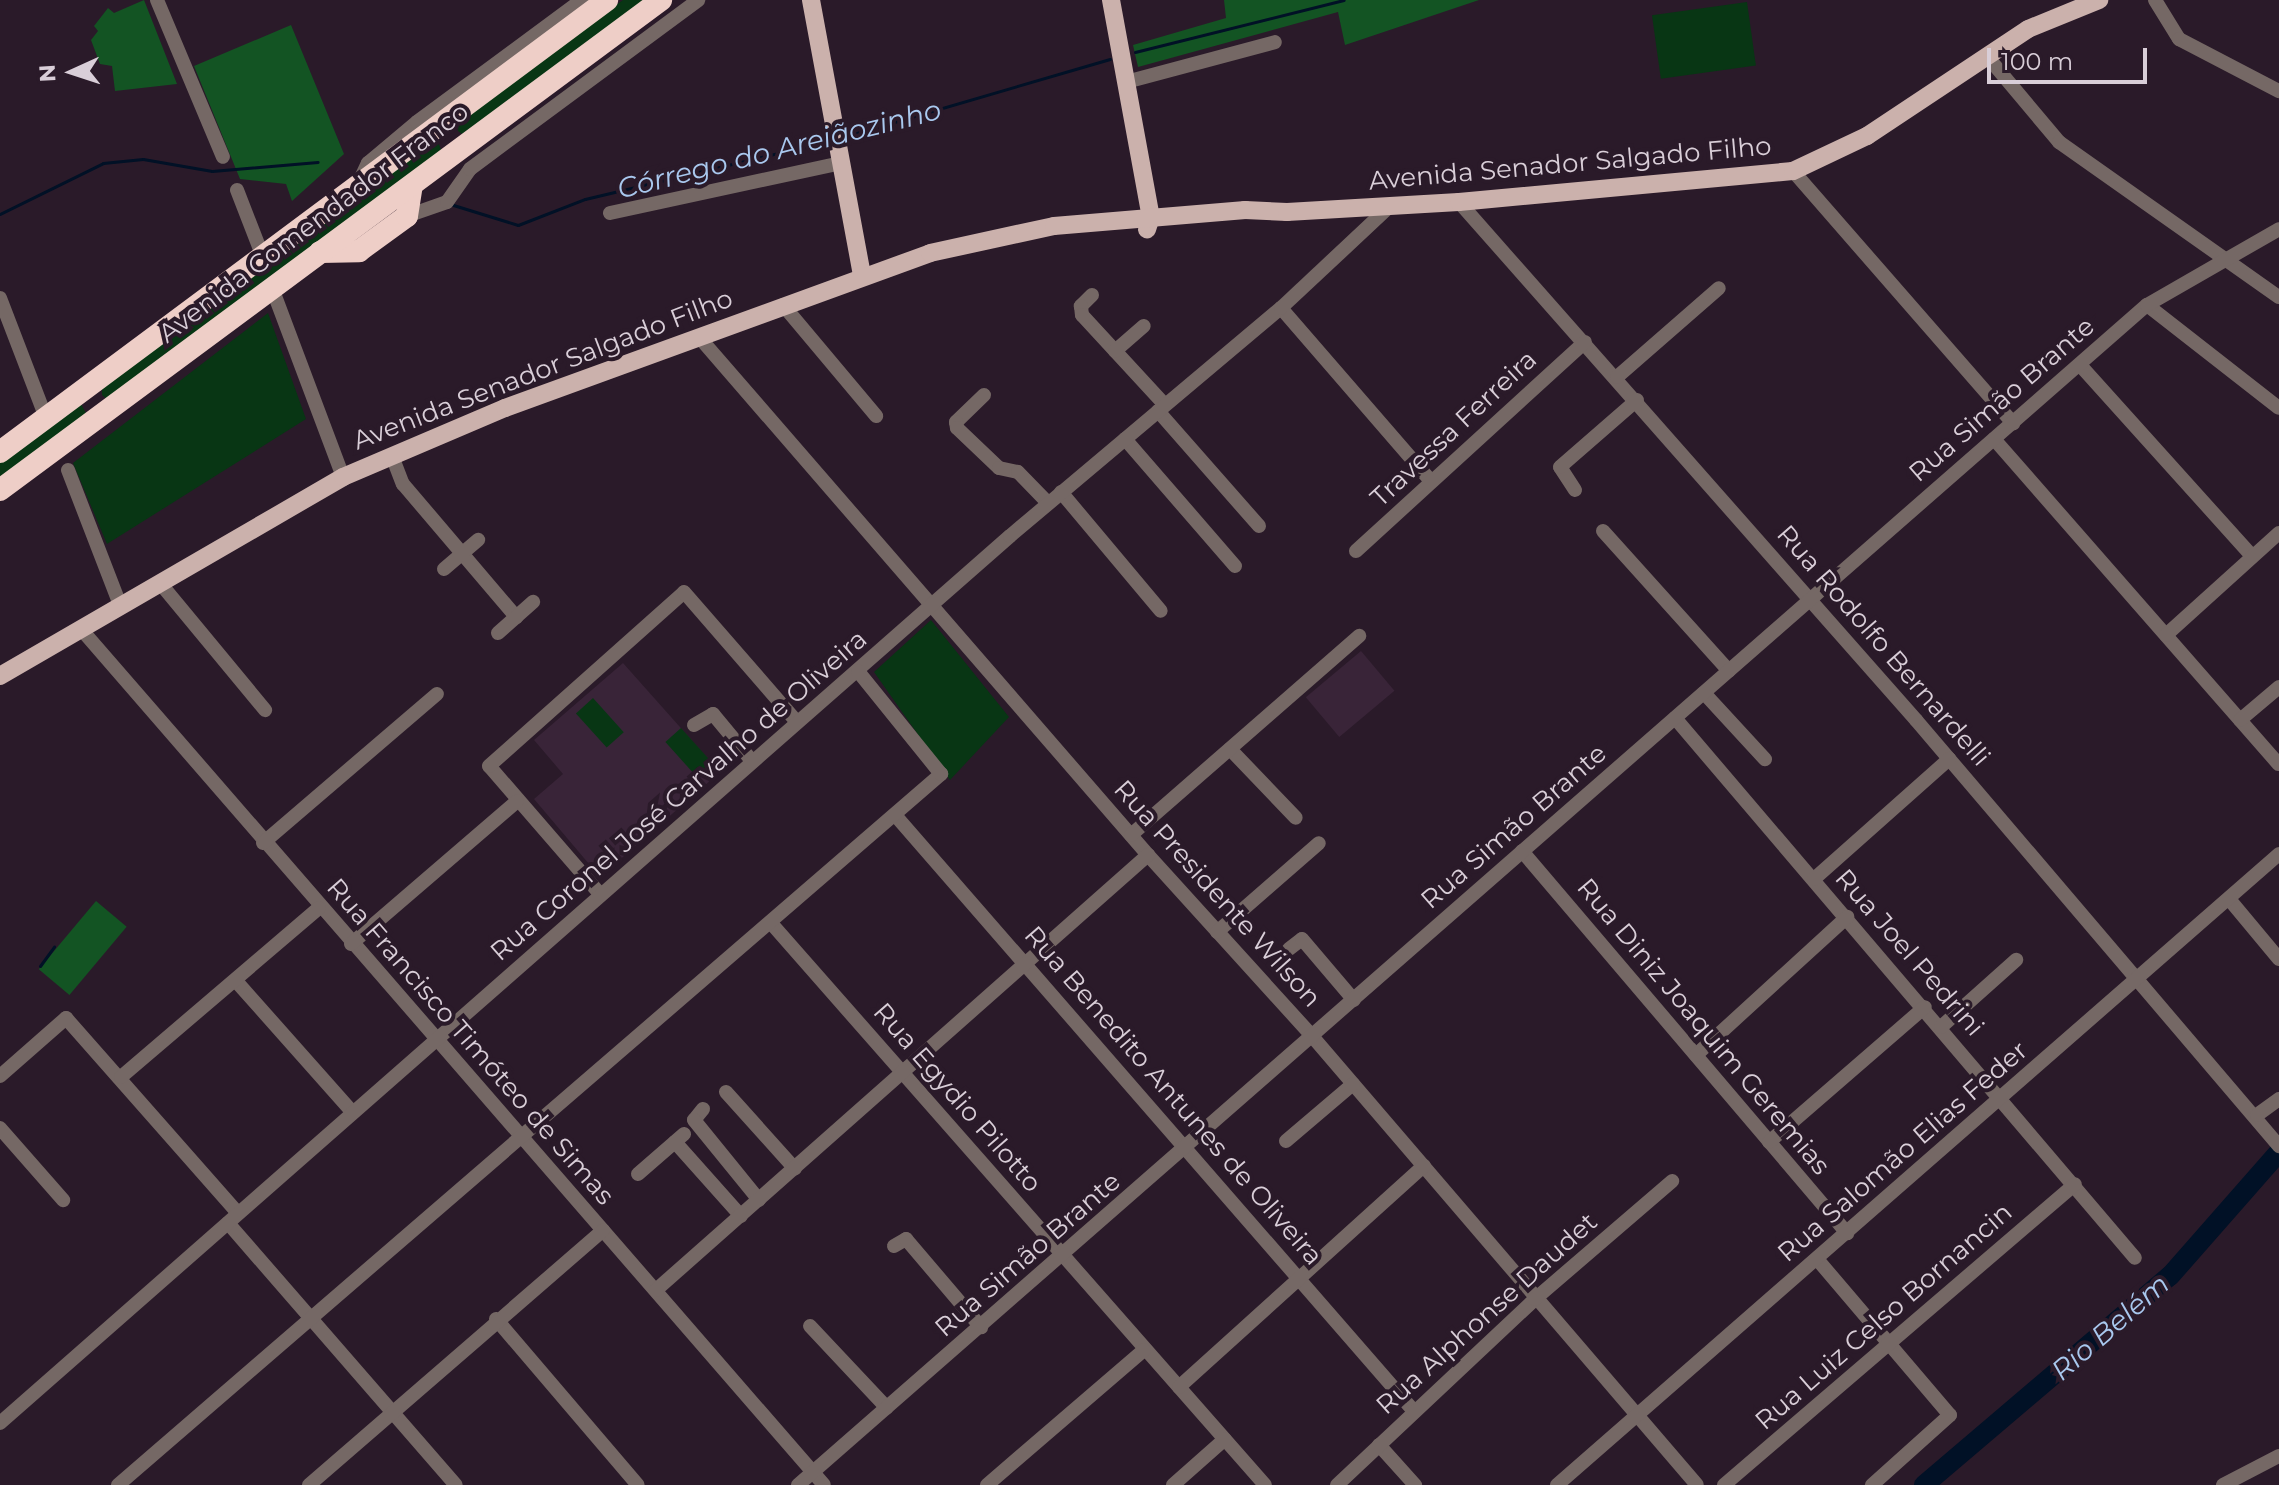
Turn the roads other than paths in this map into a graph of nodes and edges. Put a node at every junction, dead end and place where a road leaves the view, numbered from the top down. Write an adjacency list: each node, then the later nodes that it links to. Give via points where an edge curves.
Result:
1 (157, 0): 17 (street)
2 (582, 0): 19 (street, Avenida Comendador Franco, via 406,131 368,163)
3 (607, 0): 14 (highway, Avenida Comendador Franco)
4 (661, 0): 16 (highway, Avenida Comendador Franco)
5 (698, 0): 25 (street, Avenida Comendador Franco, via 470,169 438,209)
6 (811, 0): 15 (main road)
7 (1111, 0): 12 (main road)
8 (2099, 0): 11 (main road, Avenida Senador Salgado Filho, via 2028,29)
9 (2155, 0): 13 (street, via 2179,39)
10 (1275, 42): 12 (street)
11 (1986, 55): 18 (main road, Avenida Senador Salgado Filho, via 1867,136); 30 (street, via 2059,142)
12 (1126, 82): 26 (main road)
13 (2279, 91)
14 (443, 121): 16 (highway, via 445,143); 19 (highway, Avenida Comendador Franco)
15 (838, 147): 24 (street); 31 (main road)
16 (461, 148): 20 (highway, Avenida Comendador Franco)
17 (223, 157)
18 (1793, 171): 22 (main road, Avenida Senador Salgado Filho); 54 (street)
19 (358, 184): 29 (highway, Avenida Comendador Franco)
20 (412, 185): 25 (highway); 28 (highway, Avenida Comendador Franco)
21 (237, 190): 29 (street)
22 (1459, 202): 23 (main road, Avenida Senador Salgado Filho); 42 (street, Rua Rodolfo Bernardelli)
23 (1390, 206): 26 (main road, Avenida Senador Salgado Filho, via 1245,210); 39 (street, Rua Coronel José Carvalho de Oliveira)
24 (610, 213)
25 (407, 216): 28 (highway, via 359,251)
26 (1149, 224): 31 (main road, Avenida Senador Salgado Filho, via 1028,230 955,246)
27 (2279, 229): 30 (street, Rua Simão Brante)
28 (320, 252): 32 (highway, Avenida Comendador Franco)
29 (263, 257): 46 (highway, Avenida Comendador Franco)
30 (2222, 258): 35 (street); 38 (street, Rua Simão Brante)
31 (862, 276): 37 (main road, Avenida Senador Salgado Filho)
32 (272, 288): 51 (highway, Avenida Comendador Franco); 60 (street)
33 (1719, 288): 45 (street)
34 (1092, 295): 43 (street, via 1080,311)
35 (2279, 297)
36 (0, 298): 53 (street)
37 (783, 305): 41 (main road, Avenida Senador Salgado Filho); 52 (street)
38 (2147, 305): 44 (street, Rua Simão Brante); 50 (street)
39 (1281, 308): 49 (street, Rua Coronel José Carvalho de Oliveira); 61 (street)
40 (1144, 326): 43 (street)
41 (699, 337): 58 (main road, Avenida Senador Salgado Filho); 78 (street, Rua Presidente Wilson)
42 (1585, 342): 45 (street, Rua Rodolfo Bernardelli); 61 (street, Travessa Ferreira)
43 (1115, 351): 49 (street)
44 (2080, 365): 54 (street, Rua Simão Brante); 72 (street)
45 (1617, 377): 48 (street, Rua Rodolfo Bernardelli)
46 (94, 384): 51 (highway, via 90,405); 53 (highway, Avenida Comendador Franco)
47 (984, 395): 65 (street, via 956,422 957,428 999,468 1018,472)
48 (1637, 400): 63 (street, via 1560,467); 76 (street, Rua Rodolfo Bernardelli)
49 (1161, 408): 55 (street, Rua Coronel José Carvalho de Oliveira); 66 (street)
50 (2279, 408)
51 (110, 409): 62 (highway, Avenida Comendador Franco)
52 (876, 416)
53 (46, 418): 57 (highway, Avenida Comendador Franco)
54 (2013, 423): 56 (street, Rua Simão Brante)
55 (1125, 439): 64 (street, Rua Coronel José Carvalho de Oliveira); 73 (street)
56 (1994, 439): 76 (street, Rua Simão Brante); 84 (street)
57 (0, 452)
58 (392, 456): 60 (main road, Avenida Senador Salgado Filho); 71 (street, via 403,484)
59 (68, 470): 79 (street)
60 (343, 477): 75 (main road, Avenida Senador Salgado Filho)
61 (1430, 480): 70 (street, Travessa Ferreira)
62 (0, 490)
63 (1575, 490)
64 (1061, 492): 65 (street, Rua Coronel José Carvalho de Oliveira); 80 (street)
65 (1048, 503): 78 (street, Rua Coronel José Carvalho de Oliveira)
66 (1259, 526)
67 (1603, 531): 87 (street)
68 (2279, 533): 72 (street)
69 (478, 540): 71 (street)
70 (1356, 551)
71 (462, 553): 74 (street); 81 (street)
72 (2252, 556): 84 (street)
73 (1235, 566)
74 (444, 569)
75 (160, 583): 79 (main road, Avenida Senador Salgado Filho); 92 (street)
76 (1811, 600): 87 (street, Rua Simão Brante); 99 (street, Rua Rodolfo Bernardelli)
77 (533, 602): 81 (street)
78 (932, 605): 86 (street, Rua Coronel José Carvalho de Oliveira); 105 (street, Rua Presidente Wilson)
79 (121, 607): 82 (main road, Avenida Senador Salgado Filho)
80 (1161, 611)
81 (516, 617): 83 (street)
82 (81, 629): 88 (main road, Avenida Senador Salgado Filho); 106 (street, Rua Francisco Timóteo de Simas)
83 (498, 633)
84 (2166, 635): 94 (street)
85 (1359, 636): 97 (street)
86 (858, 671): 95 (street, Rua Coronel José Carvalho de Oliveira); 103 (street, via 941,774)
87 (1729, 671): 90 (street, Rua Simão Brante)
88 (0, 676)
89 (2279, 687): 94 (street)
90 (1704, 693): 93 (street, Rua Simão Brante); 98 (street)
91 (437, 694): 106 (street)
92 (265, 710)
93 (1675, 718): 108 (street, Rua Simão Brante); 111 (street, Rua Joel Pedrini)
94 (2240, 720): 101 (street)
95 (797, 722): 100 (street, Rua Coronel José Carvalho de Oliveira); 102 (street, via 684,592 489,766)
96 (694, 725): 100 (street, via 713,714)
97 (1230, 749): 104 (street); 105 (street)
98 (1765, 759)
99 (1949, 759): 111 (street); 123 (street, Rua Rodolfo Bernardelli)
100 (752, 761): 112 (street, Rua Coronel José Carvalho de Oliveira)
101 (2279, 764)
102 (517, 801): 112 (street); 118 (street)
103 (895, 815): 116 (street); 122 (street, Rua Benedito Antunes de Oliveira)
104 (1296, 818)
105 (1131, 835): 110 (street, Rua Presidente Wilson)
106 (263, 843): 114 (street, Rua Francisco Timóteo de Simas)
107 (1319, 843): 117 (street)
108 (1522, 851): 125 (street, Rua Simão Brante); 130 (street, Rua Diniz Joaquim Geremias)
109 (2279, 854): 113 (street, Rua Salomão Elias Feder)
110 (1148, 855): 117 (street, Rua Presidente Wilson); 122 (street)
111 (1814, 879): 115 (street, Rua Joel Pedrini)
112 (600, 894): 129 (street, Rua Coronel José Carvalho de Oliveira)
113 (2229, 899): 120 (street); 123 (street, Rua Salomão Elias Feder)
114 (319, 908): 118 (street, Rua Francisco Timóteo de Simas); 124 (street)
115 (1847, 917): 126 (street, Rua Joel Pedrini); 130 (street)
116 (771, 923): 131 (street, Rua Egydio Pilotto); 142 (street)
117 (1217, 932): 128 (street, Rua Presidente Wilson)
118 (351, 944): 129 (street, Rua Francisco Timóteo de Simas)
119 (1289, 949): 125 (street, via 1302,939)
120 (2279, 959)
121 (2016, 960): 127 (street)
122 (1028, 965): 131 (street); 146 (street, Rua Benedito Antunes de Oliveira)
123 (2140, 979): 136 (street, Rua Salomão Elias Feder); 140 (street, Rua Rodolfo Bernardelli)
124 (236, 981): 133 (street); 139 (street)
125 (1354, 1000): 128 (street, Rua Simão Brante)
126 (1925, 1007): 127 (street, Rua Joel Pedrini); 144 (street)
127 (1941, 1027): 136 (street, Rua Joel Pedrini)
128 (1312, 1036): 134 (street, Rua Presidente Wilson); 146 (street, Rua Simão Brante)
129 (437, 1043): 139 (street, Rua Coronel José Carvalho de Oliveira); 142 (street, Rua Francisco Timóteo de Simas)
130 (1696, 1055): 144 (street, Rua Diniz Joaquim Geremias)
131 (905, 1072): 148 (street); 159 (street, Rua Egydio Pilotto)
132 (0, 1076): 133 (street, via 66,1018)
133 (121, 1077): 155 (street)
134 (1353, 1084): 143 (street); 147 (street, Rua Presidente Wilson)
135 (726, 1092): 148 (street)
136 (2003, 1098): 151 (street, Rua Joel Pedrini); 157 (street, Rua Salomão Elias Feder)
137 (2279, 1099): 140 (street)
138 (703, 1109): 153 (street, via 694,1120)
139 (353, 1113): 155 (street, Rua Coronel José Carvalho de Oliveira)
140 (2261, 1121): 145 (street, Rua Rodolfo Bernardelli)
141 (0, 1128): 152 (street)
142 (520, 1136): 156 (street, Rua Francisco Timóteo de Simas); 165 (street)
143 (1286, 1141)
144 (1769, 1142): 157 (street, Rua Diniz Joaquim Geremias)
145 (2279, 1146)
146 (1185, 1149): 159 (street, Rua Simão Brante); 162 (street, Rua Benedito Antunes de Oliveira)
147 (1424, 1166): 162 (street); 164 (street, Rua Presidente Wilson)
148 (795, 1169): 153 (street)
149 (638, 1174): 154 (street, via 680,1138)
150 (1672, 1181): 164 (street, Rua Alphonse Daudet)
151 (2075, 1184): 160 (street, Rua Joel Pedrini); 169 (street, Rua Luiz Celso Bornancin)
152 (63, 1200)
153 (759, 1200): 154 (street)
154 (741, 1216): 163 (street)
155 (233, 1218): 165 (street); 176 (street, Rua Coronel José Carvalho de Oliveira)
156 (603, 1230): 163 (street, Rua Francisco Timóteo de Simas); 166 (street)
157 (1847, 1233): 161 (street, Rua Salomão Elias Feder)
158 (894, 1246): 168 (street, via 906,1239)
159 (1062, 1257): 168 (street, Rua Simão Brante); 170 (street, Rua Egydio Pilotto)
160 (2135, 1258)
161 (1817, 1259): 169 (street); 175 (street, Rua Salomão Elias Feder)
162 (1298, 1278): 171 (street); 173 (street, Rua Benedito Antunes de Oliveira)
163 (656, 1290): 180 (street, Rua Francisco Timóteo de Simas)
164 (1535, 1299): 173 (street, Rua Alphonse Daudet); 175 (street, Rua Presidente Wilson)
165 (309, 1317): 174 (street); 181 (street)
166 (496, 1319): 174 (street); 184 (street)
167 (810, 1326): 172 (street)
168 (981, 1327): 172 (street, Rua Simão Brante)
169 (1893, 1343): 194 (street, Rua Luiz Celso Bornancin); 195 (street, via 1950,1415)
170 (1144, 1350): 171 (street, Rua Egydio Pilotto); 187 (street)
171 (1179, 1387): 177 (street, Rua Egydio Pilotto)
172 (887, 1408): 180 (street, Rua Simão Brante)
173 (1413, 1410): 178 (street, Rua Alphonse Daudet)
174 (392, 1413): 182 (street); 183 (street)
175 (1637, 1416): 192 (street, Rua Salomão Elias Feder); 193 (street, Rua Presidente Wilson)
176 (0, 1423)
177 (1225, 1439): 188 (street); 189 (street, Rua Egydio Pilotto)
178 (1379, 1445): 190 (street, Rua Alphonse Daudet); 191 (street)
179 (2279, 1456): 196 (street)
180 (813, 1473): 185 (street, Rua Simão Brante); 186 (street, Rua Francisco Timóteo de Simas)
181 (118, 1485)
182 (309, 1485)
183 (456, 1485)
184 (638, 1485)
185 (798, 1485)
186 (824, 1485)
187 (987, 1485)
188 (1173, 1485)
189 (1265, 1485)
190 (1337, 1485)
191 (1415, 1485)
192 (1557, 1485)
193 (1697, 1485)
194 (1724, 1485)
195 (1872, 1485)
196 (2223, 1485)

